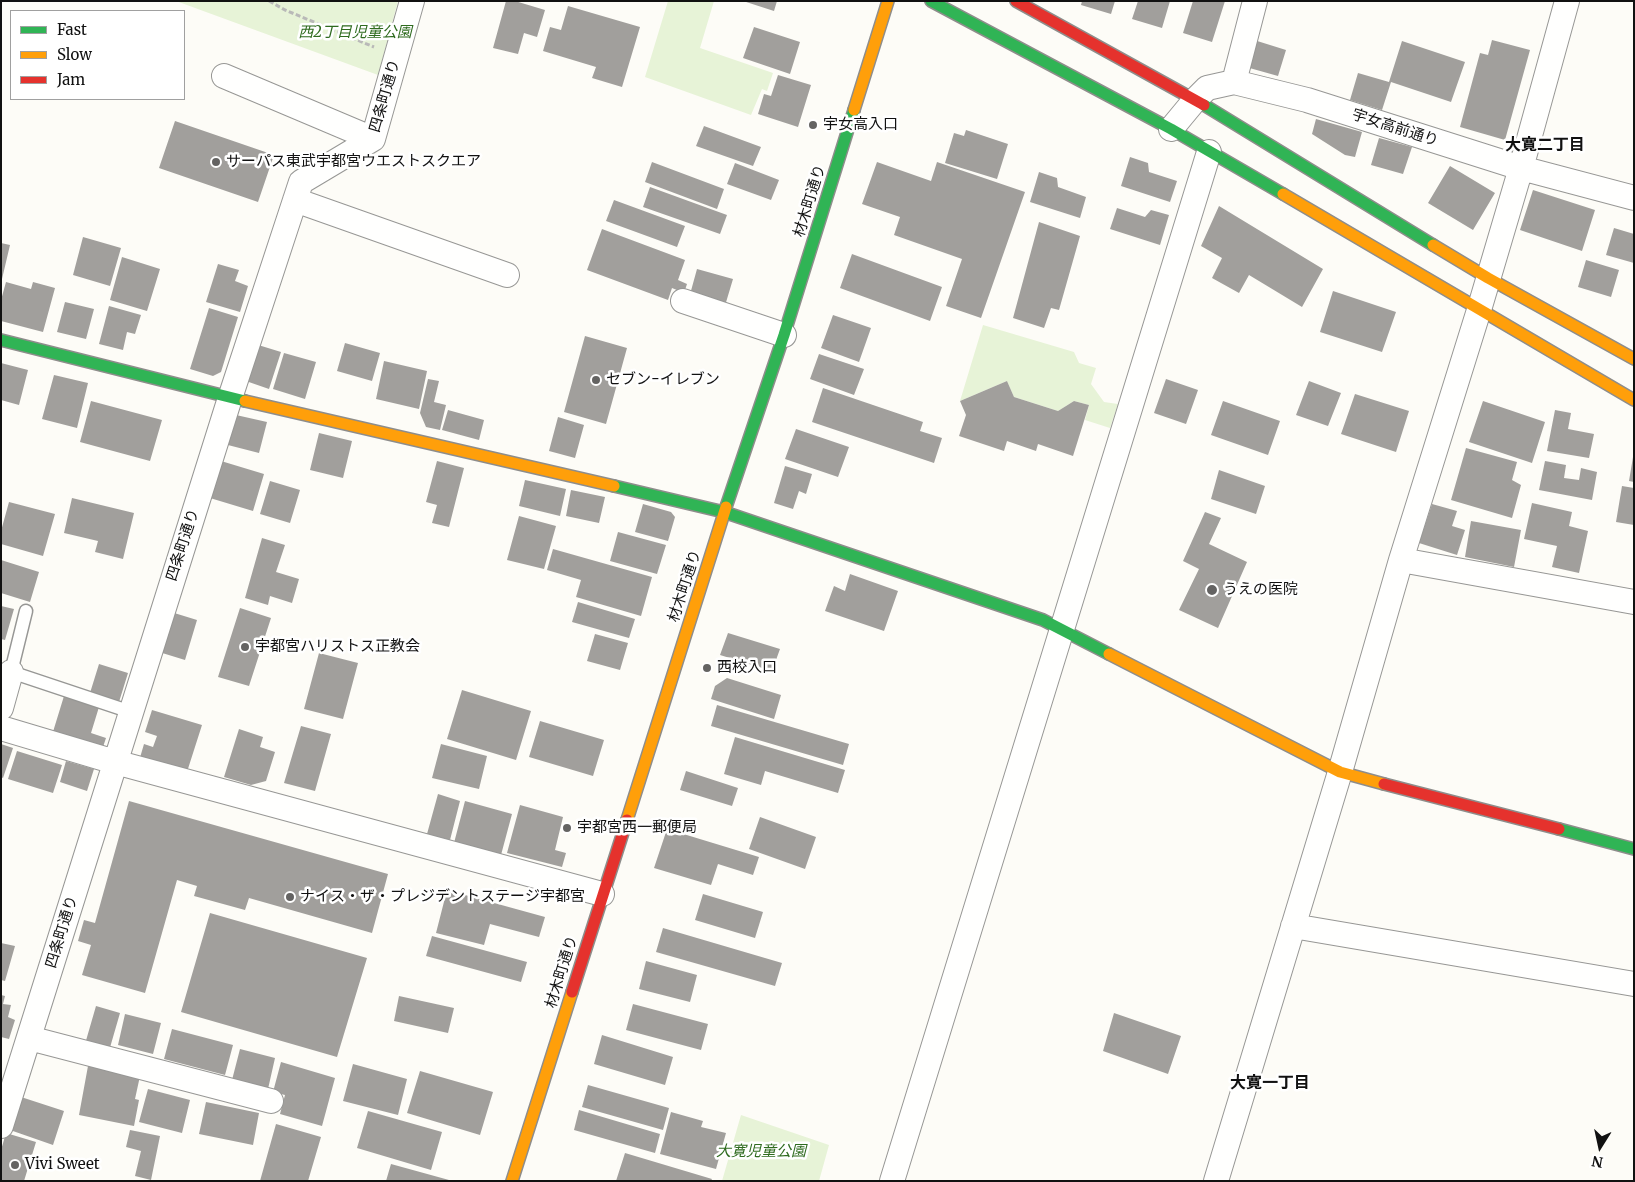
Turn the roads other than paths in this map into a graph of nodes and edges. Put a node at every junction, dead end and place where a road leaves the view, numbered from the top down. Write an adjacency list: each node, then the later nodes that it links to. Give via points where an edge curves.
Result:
1 (412, 1): 11 (street, 四条町通り)
2 (888, 1): 20 (street, 材木町通り)
3 (931, 1): 10 (street)
4 (1016, 1): 9 (street)
5 (1255, 1): 8 (street)
6 (1567, 1): 13 (street)
7 (224, 76): 11 (street)
8 (1234, 82): 9 (street, 宇女高前通り, via 1207,88); 13 (street, 宇女高前通り, via 1307,100)
9 (1195, 100): 10 (street, 宇女高前通り); 17 (street)
10 (1171, 129): 12 (street)
11 (373, 139): 15 (street, 四条町通り, via 302,182)
12 (1210, 152): 19 (street); 29 (street)
13 (1521, 168): 14 (street, 宇女高前通り); 17 (street)
14 (1634, 198)
15 (295, 200): 16 (street); 23 (street, 四条町通り)
16 (507, 275)
17 (1488, 278): 19 (street); 22 (street)
18 (683, 301): 20 (street)
19 (1479, 310): 24 (street); 26 (street)
20 (784, 335): 25 (street, 材木町通り)
21 (1, 340): 23 (street)
22 (1634, 359)
23 (230, 398): 25 (street); 32 (street, 四条町通り)
24 (1634, 400)
25 (724, 512): 29 (street, via 1043,620); 37 (street, 材木町通り)
26 (1401, 560): 27 (street); 35 (street)
27 (1634, 602)
28 (26, 611): 30 (lane)
29 (1063, 630): 35 (street); 44 (street)
30 (11, 672): 31 (street); 32 (lane)
31 (1, 708)
32 (131, 712): 34 (street, 四条町通り)
33 (1, 728): 34 (street)
34 (115, 762): 37 (street); 40 (street, 四条町通り)
35 (1340, 772): 36 (street); 38 (street)
36 (1634, 849)
37 (602, 894): 43 (street, 材木町通り)
38 (1293, 926): 39 (street); 45 (street)
39 (1634, 984)
40 (29, 1038): 41 (street); 42 (street, 四条町通り)
41 (271, 1101)
42 (1, 1126)
43 (512, 1181)
44 (892, 1181)
45 (1216, 1181)

